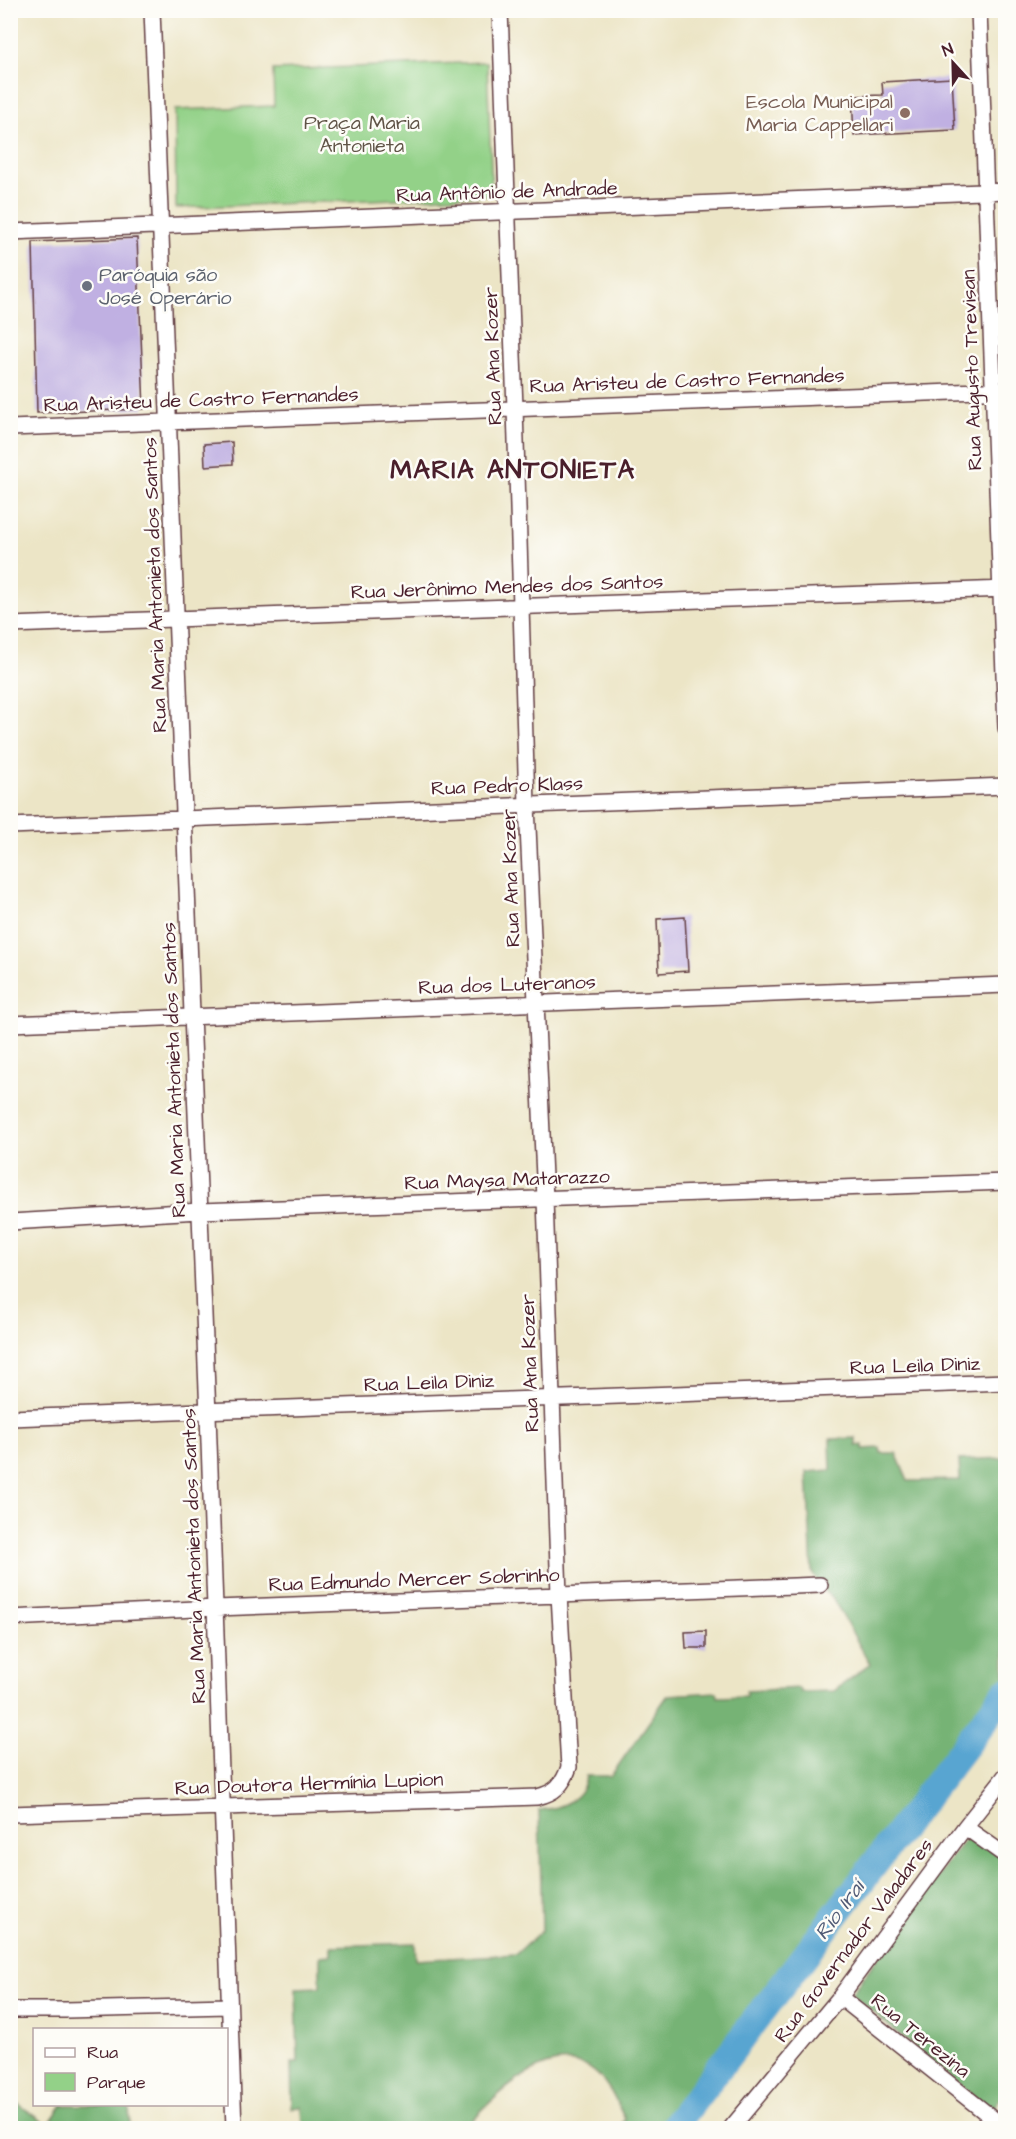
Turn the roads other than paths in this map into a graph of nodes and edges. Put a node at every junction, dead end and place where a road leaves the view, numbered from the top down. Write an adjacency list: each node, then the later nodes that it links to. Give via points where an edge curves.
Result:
1 (152, 10): 7 (street, Rua Maria Antonieta dos Santos)
2 (500, 10): 6 (street, Rua Ana Kozer)
3 (979, 10): 5 (street, Rua Augusto Trevisan)
4 (1005, 191): 5 (street, Rua Antônio de Andrade)
5 (986, 192): 6 (street, Rua Antônio de Andrade); 9 (street, Rua Augusto Trevisan)
6 (508, 212): 7 (street, Rua Antônio de Andrade); 10 (street, Rua Ana Kozer)
7 (160, 226): 8 (street, Rua Antônio de Andrade); 11 (street, Rua Maria Antonieta dos Santos)
8 (10, 232)
9 (999, 390): 10 (street, Rua Aristeu de Castro Fernandes); 13 (street, Rua Augusto Trevisan)
10 (516, 408): 11 (street, Rua Aristeu de Castro Fernandes); 14 (street, Rua Ana Kozer)
11 (168, 421): 12 (street, Rua Aristeu de Castro Fernandes); 15 (street, Rua Maria Antonieta dos Santos)
12 (10, 428)
13 (1003, 589): 14 (street, Rua Jerônimo Mendes dos Santos); 17 (street, Rua Augusto Trevisan)
14 (522, 607): 15 (street, Rua Jerônimo Mendes dos Santos); 19 (street, Rua Ana Kozer)
15 (175, 619): 16 (street, Rua Jerônimo Mendes dos Santos); 20 (street, Rua Maria Antonieta dos Santos)
16 (10, 626)
17 (1005, 728)
18 (1005, 786): 19 (street, Rua Pedro Klass)
19 (527, 805): 20 (street, Rua Pedro Klass); 23 (street, Rua Ana Kozer)
20 (184, 819): 21 (street, Rua Pedro Klass); 24 (street, Rua Maria Antonieta dos Santos)
21 (10, 826)
22 (1005, 985): 23 (street, Rua dos Luteranos)
23 (536, 1003): 24 (street, Rua dos Luteranos); 27 (street, Rua Ana Kozer)
24 (192, 1017): 25 (street, Rua dos Luteranos); 28 (street, Rua Maria Antonieta dos Santos)
25 (10, 1024)
26 (1005, 1182): 27 (street, Rua Maysa Matarazzo)
27 (545, 1199): 28 (street, Rua Maysa Matarazzo); 31 (street, Rua Ana Kozer)
28 (200, 1211): 29 (street, Rua Maysa Matarazzo); 32 (street, Rua Maria Antonieta dos Santos)
29 (10, 1221)
30 (999, 1382): 31 (street, Rua Leila Diniz)
31 (551, 1400): 32 (street, Rua Leila Diniz); 35 (street, Rua Ana Kozer)
32 (208, 1410): 33 (street, Rua Leila Diniz); 36 (street, Rua Maria Antonieta dos Santos)
33 (10, 1418)
34 (820, 1586): 35 (street, Rua Edmundo Mercer Sobrinho)
35 (559, 1595): 36 (street, Rua Edmundo Mercer Sobrinho); 38 (street, Rua Ana Kozer)
36 (216, 1608): 37 (street, Rua Edmundo Mercer Sobrinho); 40 (street, Rua Maria Antonieta dos Santos)
37 (10, 1618)
38 (568, 1743): 40 (street, Rua Doutora Hermínia Lupion, via 569,1767 562,1783 550,1794 537,1797)
39 (1005, 1775): 42 (street, Rua Governador Valadares)
40 (224, 1806): 41 (street, Rua Doutora Hermínia Lupion); 45 (street, Rua Maria Antonieta dos Santos)
41 (10, 1815)
42 (965, 1827): 43 (street); 44 (street, Rua Governador Valadares)
43 (1005, 1856)
44 (840, 1997): 48 (street, Rua Governador Valadares); 49 (street, Rua Terezina)
45 (228, 2006): 46 (street); 47 (street, Rua Maria Antonieta dos Santos)
46 (10, 2010)
47 (234, 2128)
48 (731, 2128)
49 (1005, 2128)

